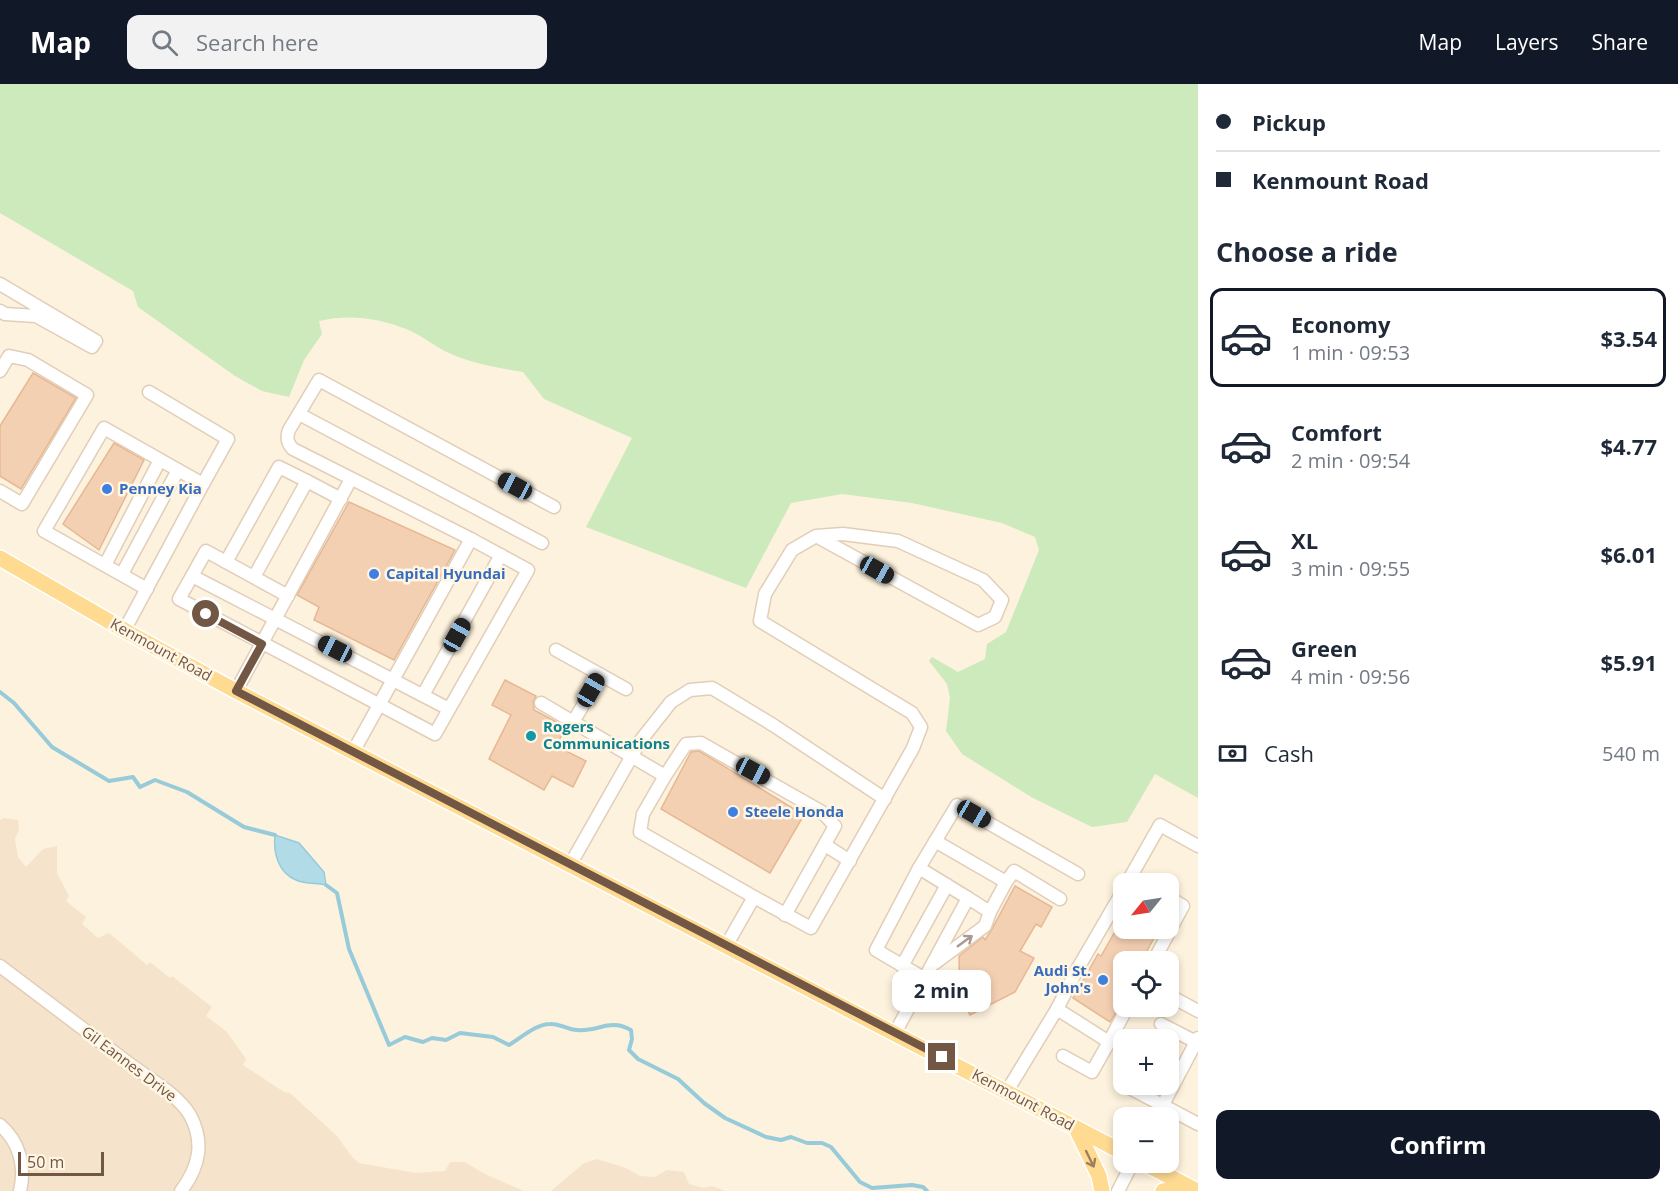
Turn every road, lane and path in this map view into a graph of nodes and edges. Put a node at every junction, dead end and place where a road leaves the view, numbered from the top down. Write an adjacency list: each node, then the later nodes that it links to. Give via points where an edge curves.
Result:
1 (0, 284): 2 (street, via 96,341 92,347 36,316)
2 (0, 311)
3 (4, 355): 4 (street); 12 (street, via 28,360 87,395 22,504)
4 (0, 371)
5 (149, 392): 11 (street, via 228,439)
6 (299, 414): 9 (street, via 287,436 288,444); 14 (street, via 319,380); 17 (street)
7 (160, 460): 8 (street); 21 (street); 21 (street, via 104,428 44,531)
8 (178, 470): 11 (street); 22 (street)
9 (351, 479): 13 (street); 16 (street)
10 (307, 481): 13 (street); 20 (street, via 279,467); 24 (street)
11 (203, 484): 25 (street)
12 (0, 491)
13 (340, 499): 26 (street)
14 (554, 507)
15 (816, 536): 15 (street, via 978,625 995,617 1002,600 983,580 898,541 843,534); 43 (street, via 792,549 765,594 760,621 912,713 921,727 914,748)
16 (471, 539): 18 (street); 32 (street)
17 (542, 543)
18 (501, 555): 35 (street); 38 (street, via 528,570)
19 (0, 558): 28 (main road, Kenmount Road)
20 (226, 562): 23 (street, via 206,551); 24 (street)
21 (105, 565): 22 (street)
22 (122, 574): 25 (street)
23 (192, 576): 27 (street); 29 (street, via 179,600)
24 (254, 577): 26 (street)
25 (147, 589): 28 (street)
26 (288, 596): 27 (street)
27 (276, 618): 29 (street); 32 (street)
28 (124, 631): 34 (main road, Kenmount Road)
29 (262, 644): 34 (street); 37 (street)
30 (556, 650): 31 (street)
31 (601, 675): 33 (street); 39 (street)
32 (393, 679): 35 (street); 37 (street)
33 (626, 689)
34 (236, 691): 40 (main road, Kenmount Road)
35 (423, 695): 38 (street)
36 (541, 703): 39 (street)
37 (379, 705): 38 (street, via 435,734); 40 (street)
38 (449, 709)
39 (573, 722): 41 (street)
40 (353, 752): 48 (main road, Kenmount Road)
41 (632, 756): 42 (street); 43 (street, via 671,702 690,690 712,688); 48 (street)
42 (665, 776): 45 (street, via 686,744 701,743 822,812 836,826); 54 (street, via 643,814 640,832)
43 (885, 799): 47 (street)
44 (935, 841): 49 (street); 50 (street, via 957,805); 52 (street)
45 (825, 845): 47 (street); 59 (street)
46 (1198, 846): 51 (street, via 1160,825)
47 (850, 861): 59 (street, via 811,928)
48 (570, 866): 60 (main road, Kenmount Road)
49 (919, 868): 53 (street); 63 (street, via 876,950)
50 (1078, 873)
51 (1133, 873)
52 (1006, 882): 56 (street, via 1014,871); 58 (street)
53 (947, 885): 55 (street); 63 (street)
54 (754, 897): 59 (street); 60 (street)
55 (968, 898): 58 (street); 61 (street)
56 (1060, 899)
57 (1113, 908): 66 (street)
58 (990, 912): 61 (street, one-way to 58, via 985,926)
59 (785, 915)
60 (726, 946): 70 (main road, Kenmount Road)
61 (932, 965): 64 (street)
62 (0, 966): 87 (street, Gil Eannes Drive, via 186,1108 195,1124 199,1150 192,1176)
63 (902, 966): 64 (street)
64 (925, 979): 70 (street)
65 (1179, 1001): 67 (street)
66 (1057, 1009): 72 (street); 75 (street)
67 (1198, 1011)
68 (1122, 1017): 72 (street)
69 (1161, 1024): 71 (street)
70 (895, 1033): 75 (main road, Kenmount Road)
71 (1197, 1040): 74 (street)
72 (1109, 1042): 73 (street, via 1092,1072)
73 (1063, 1056)
74 (1179, 1065)
75 (1007, 1091): 81 (main road, Kenmount Road)
76 (1138, 1095): 77 (street)
77 (1153, 1107)
78 (1179, 1118): 79 (street)
79 (1198, 1124)
80 (0, 1125): 86 (street, via 19,1153 23,1178)
81 (1076, 1128): 82 (main road, Kenmount Road); 88 (main road, one-way to 88)
82 (1113, 1147)
83 (1127, 1173): 89 (street)
84 (1163, 1173): 85 (main road)
85 (1192, 1188): 90 (main road)
86 (20, 1191)
87 (181, 1191)
88 (1102, 1191)
89 (1118, 1191)
90 (1163, 1191)

